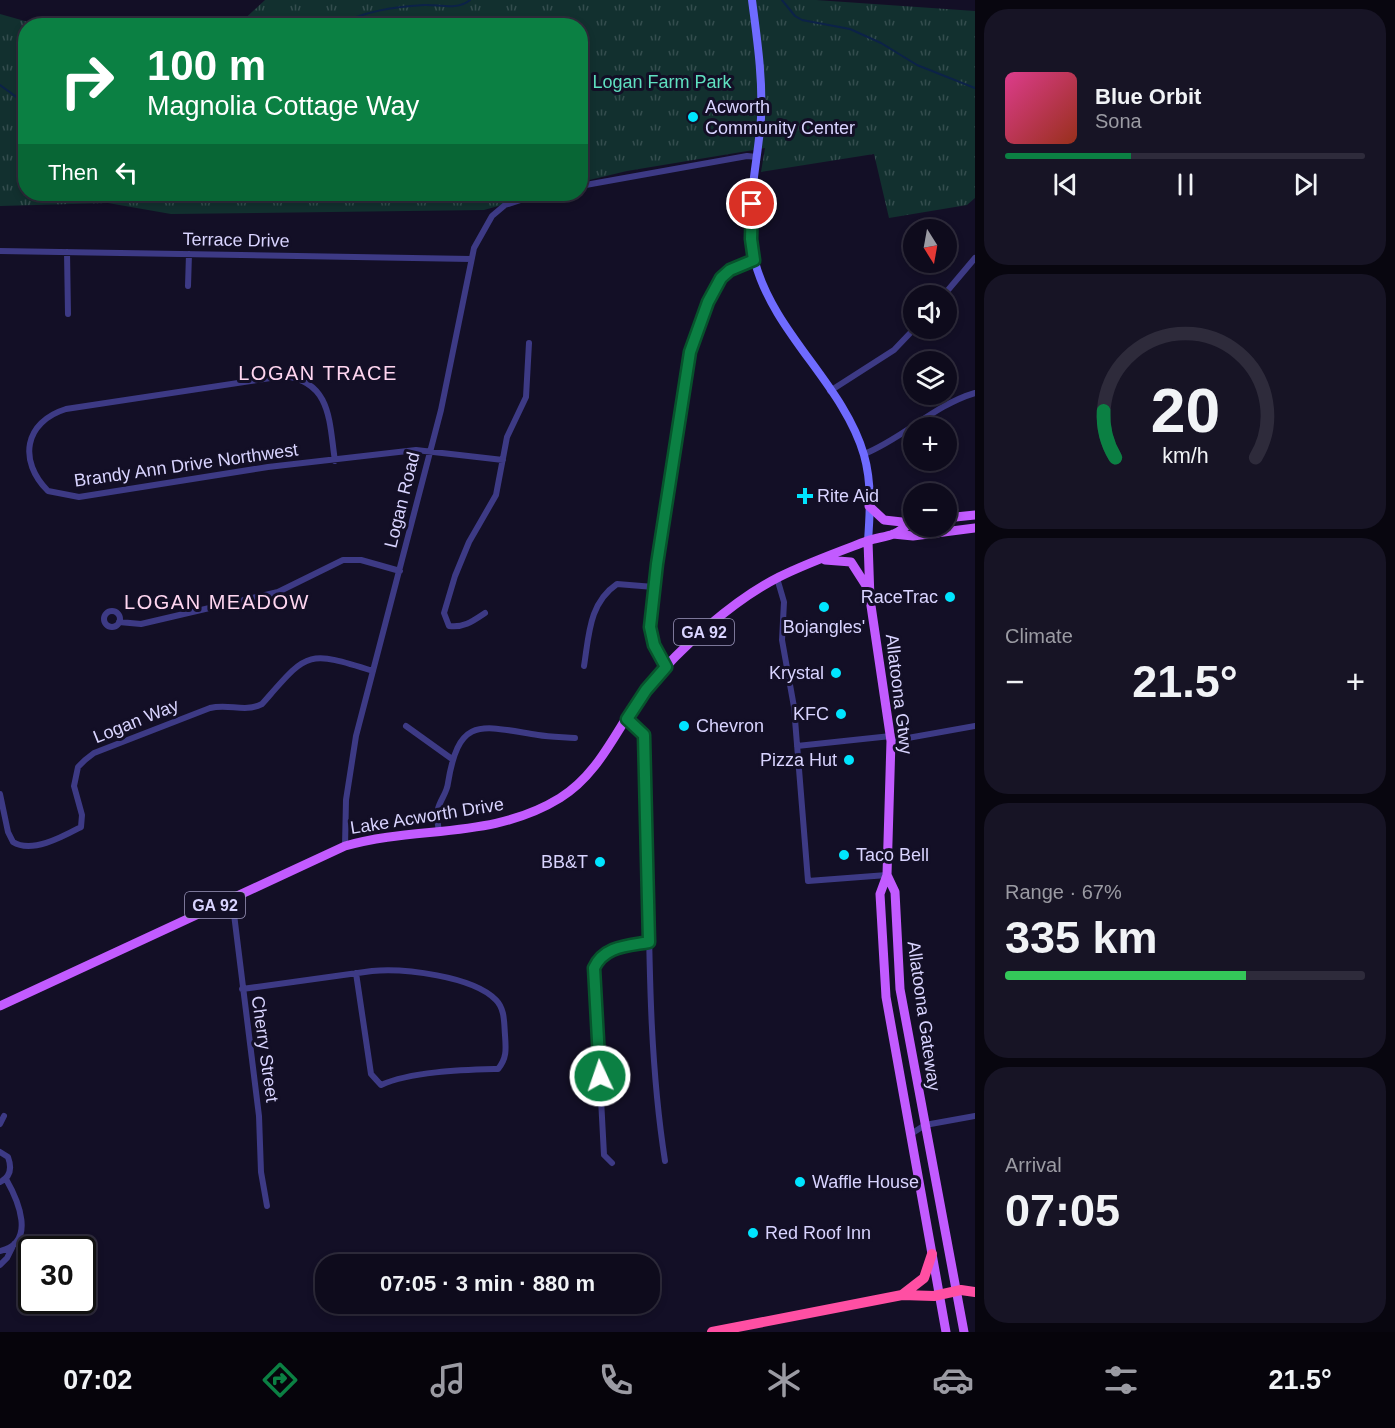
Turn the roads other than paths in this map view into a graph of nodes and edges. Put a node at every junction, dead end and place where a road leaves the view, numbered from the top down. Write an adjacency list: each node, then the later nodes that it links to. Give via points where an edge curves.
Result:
1 (752, 0): 2 (street, Allatoona Gtwy, via 761,84)
2 (757, 157): 3 (street); 10 (street, Allatoona Gtwy, via 750,221)
3 (588, 185)
4 (517, 201): 9 (street, Logan Road, via 492,216)
5 (0, 251): 6 (street, Terrace Drive)
6 (67, 252): 7 (street, Terrace Drive); 13 (street)
7 (189, 254): 9 (street, Terrace Drive); 12 (street)
8 (975, 258): 11 (street)
9 (471, 259): 18 (street, Logan Road, via 444,400)
10 (754, 260): 16 (street, Allatoona Gtwy, via 773,304); 33 (street, via 721,278 690,352)
11 (952, 285)
12 (188, 286)
13 (68, 314)
14 (904, 339): 16 (street, via 894,350)
15 (529, 343): 20 (street, via 526,397 507,437)
16 (830, 391): 19 (street, Allatoona Gtwy, via 851,423)
17 (975, 393): 19 (street, via 956,399)
18 (429, 450): 20 (street, Brandy Ann Drive Northwest); 21 (street, Brandy Ann Drive Northwest); 31 (street, Logan Road)
19 (864, 454): 22 (street, Allatoona Gtwy)
20 (503, 460): 35 (street, via 496,495 463,555 445,619 449,626 460,626 470,624)
21 (335, 461): 21 (street, Brandy Ann Drive Northwest, via 268,467 79,497 48,491 34,472 29,447 40,422 66,409 284,376 307,382 322,397)
22 (870, 506): 25 (main road, via 884,520); 29 (street, Allatoona Gtwy)
23 (975, 515): 24 (main road)
24 (957, 517)
25 (903, 522)
26 (903, 528): 28 (main road, Lake Acworth Drive / GA 92)
27 (975, 528): 28 (main road, Lake Acworth Drive / GA 92, via 913,536)
28 (893, 534): 29 (main road, Lake Acworth Drive / GA 92)
29 (868, 541): 30 (main road, Lake Acworth Drive / GA 92); 34 (main road, Allatoona Gtwy)
30 (817, 561): 32 (main road, Lake Acworth Drive / GA 92); 34 (main road, via 850,562 864,578)
31 (400, 571): 36 (street, via 361,560 343,560 269,594 141,624); 39 (street, Logan Road)
32 (777, 578): 38 (main road, Lake Acworth Drive / GA 92, via 718,620); 45 (street, via 784,602 782,640)
33 (654, 587): 37 (street, via 617,584 607,590 596,604); 38 (street, via 651,637)
34 (870, 594): 44 (main road, Allatoona Gtwy)
35 (484, 613)
36 (119, 622)
37 (584, 666)
38 (666, 667): 40 (main road, Lake Acworth Drive / GA 92)
39 (372, 671): 47 (street, Logan Way, via 313,657 297,665 256,706 244,710 210,708 94,753 78,767 75,777 81,827 64,838 24,846 13,842); 49 (street, Logan Road, via 351,759 345,800)
40 (627, 719): 48 (main road, Lake Acworth Drive / GA 92, via 589,773 561,797 510,821); 52 (street, via 644,735)
41 (405, 726): 46 (street)
42 (975, 726): 44 (street)
43 (575, 738): 46 (street, via 480,728 462,740)
44 (891, 739): 45 (street); 50 (main road, Allatoona Gtwy)
45 (797, 746): 50 (street, via 808,881)
46 (452, 759): 48 (street, via 447,789 438,809)
47 (0, 794)
48 (439, 832): 49 (main road, Lake Acworth Drive / GA 92)
49 (345, 846): 51 (main road, Lake Acworth Drive / GA 92)
50 (887, 875): 59 (main road, Allatoona Gateway, via 895,892 898,976); 60 (main road, Allatoona Gateway, via 880,894 886,998)
51 (231, 897): 54 (street, Cherry Street); 55 (main road, Lake Acworth Drive / GA 92)
52 (649, 942): 62 (street, via 658,1119); 63 (street, via 610,950 598,958 594,968 603,1155)
53 (356, 973): 53 (street, via 419,970 489,994 504,1017 504,1062 498,1069 481,1068 381,1085 371,1074); 54 (street)
54 (242, 988): 65 (street, Cherry Street)
55 (0, 1006)
56 (4, 1116): 58 (street)
57 (975, 1116): 59 (street)
58 (0, 1124)
59 (925, 1125): 60 (street); 70 (main road, Allatoona Gateway)
60 (911, 1134): 68 (main road)
61 (0, 1152): 64 (street, via 11,1164)
62 (665, 1161)
63 (612, 1163)
64 (3, 1181): 66 (street, via 19,1205 23,1225)
65 (267, 1206)
66 (14, 1244): 67 (street); 69 (street)
67 (0, 1251)
68 (932, 1254): 72 (highway, via 924,1278); 73 (main road)
69 (0, 1266)
70 (956, 1291): 71 (highway); 73 (highway); 76 (main road)
71 (975, 1292)
72 (902, 1295): 73 (highway); 74 (highway)
73 (940, 1295): 75 (main road)
74 (712, 1332)
75 (946, 1332)
76 (964, 1332)

